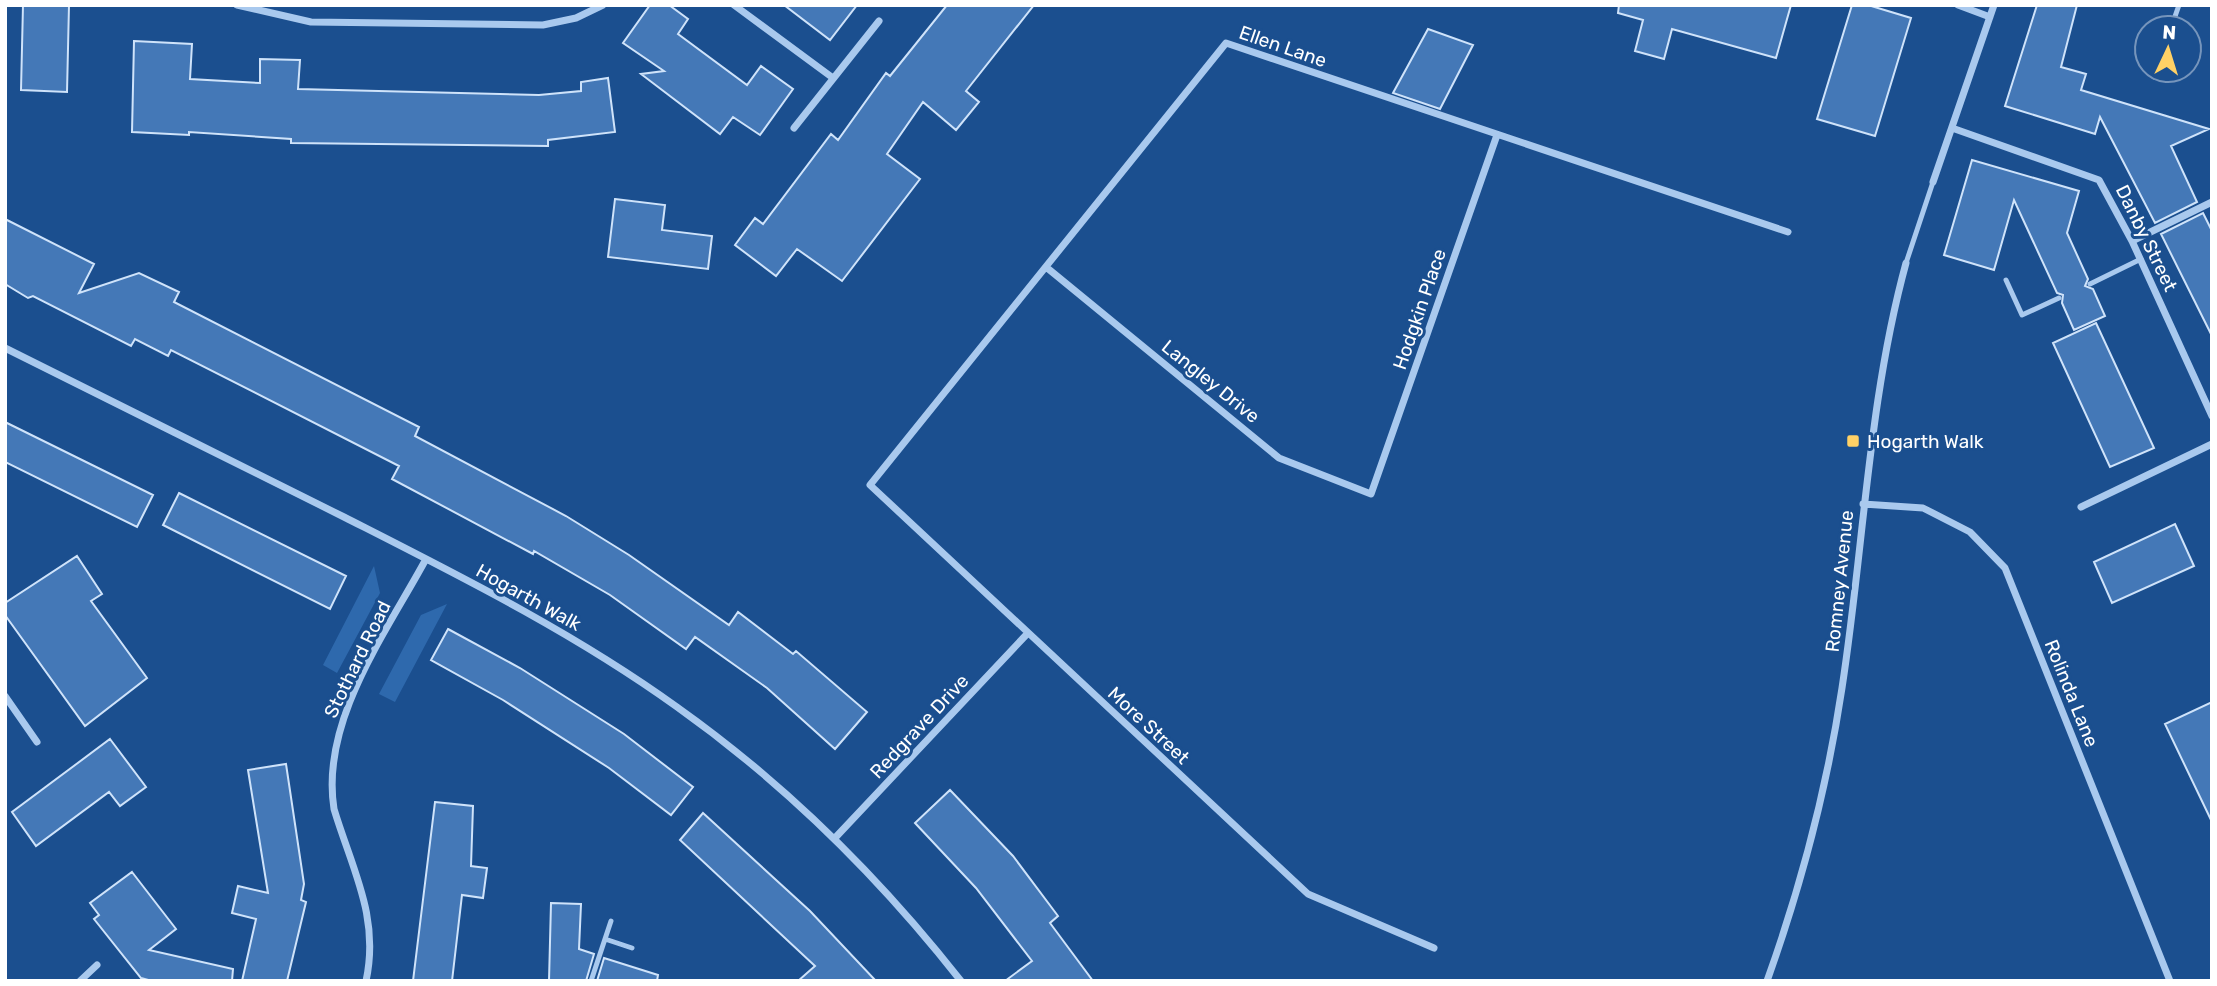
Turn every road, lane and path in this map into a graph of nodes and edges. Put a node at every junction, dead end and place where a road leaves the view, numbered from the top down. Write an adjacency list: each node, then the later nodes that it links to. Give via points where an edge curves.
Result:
1 (237, 5): 2 (street, via 311,22 543,25 576,18)
2 (603, 5)
3 (734, 5): 8 (street)
4 (1958, 5): 6 (street)
5 (1994, 5): 6 (street)
6 (1990, 17): 10 (street)
7 (879, 21): 8 (street)
8 (834, 78): 9 (street)
9 (794, 128)
10 (1952, 128): 12 (street); 15 (street, Danby Street, via 2099,180)
11 (1497, 135): 14 (street, Ellen Lane); 18 (street, Ellen Lane, via 1226,43); 26 (street, Hodgkin Place)
12 (1933, 182): 17 (lane, Romney Avenue)
13 (2212, 202): 15 (street)
14 (1788, 232)
15 (2132, 241): 16 (street, Danby Street)
16 (2141, 259): 20 (lane); 23 (street, Danby Street)
17 (1906, 263): 27 (street, Romney Avenue, via 1883,368)
18 (1046, 267): 25 (street, Ellen Lane); 26 (street, Langley Drive, via 1279,458)
19 (2006, 280): 21 (lane, via 2022,315)
20 (2090, 284)
21 (2059, 298)
22 (5, 348): 29 (street, Hogarth Walk)
23 (2212, 416)
24 (2212, 444): 28 (street)
25 (870, 485): 30 (street, More Street)
26 (1371, 494)
27 (1863, 504): 43 (street, Romney Avenue, via 1831,748 1794,905); 44 (street, Rolinda Lane, via 1923,508 1970,532 2006,568)
28 (2081, 507)
29 (426, 559): 33 (street, Hogarth Walk, via 555,628 658,693 743,757); 40 (street, Stothard Road, via 354,691 336,746 334,809 371,923)
30 (1027, 634): 33 (street, Redgrave Drive); 37 (street, More Street, via 1308,894)
31 (7, 702): 32 (street)
32 (37, 741)
33 (834, 839): 42 (street, Hogarth Walk)
34 (611, 921): 35 (lane)
35 (605, 939): 36 (lane); 41 (lane)
36 (632, 948)
37 (1434, 948)
38 (97, 965): 39 (street)
39 (80, 981)
40 (366, 981)
41 (591, 981)
42 (961, 981)
43 (1767, 981)
44 (2170, 981)

